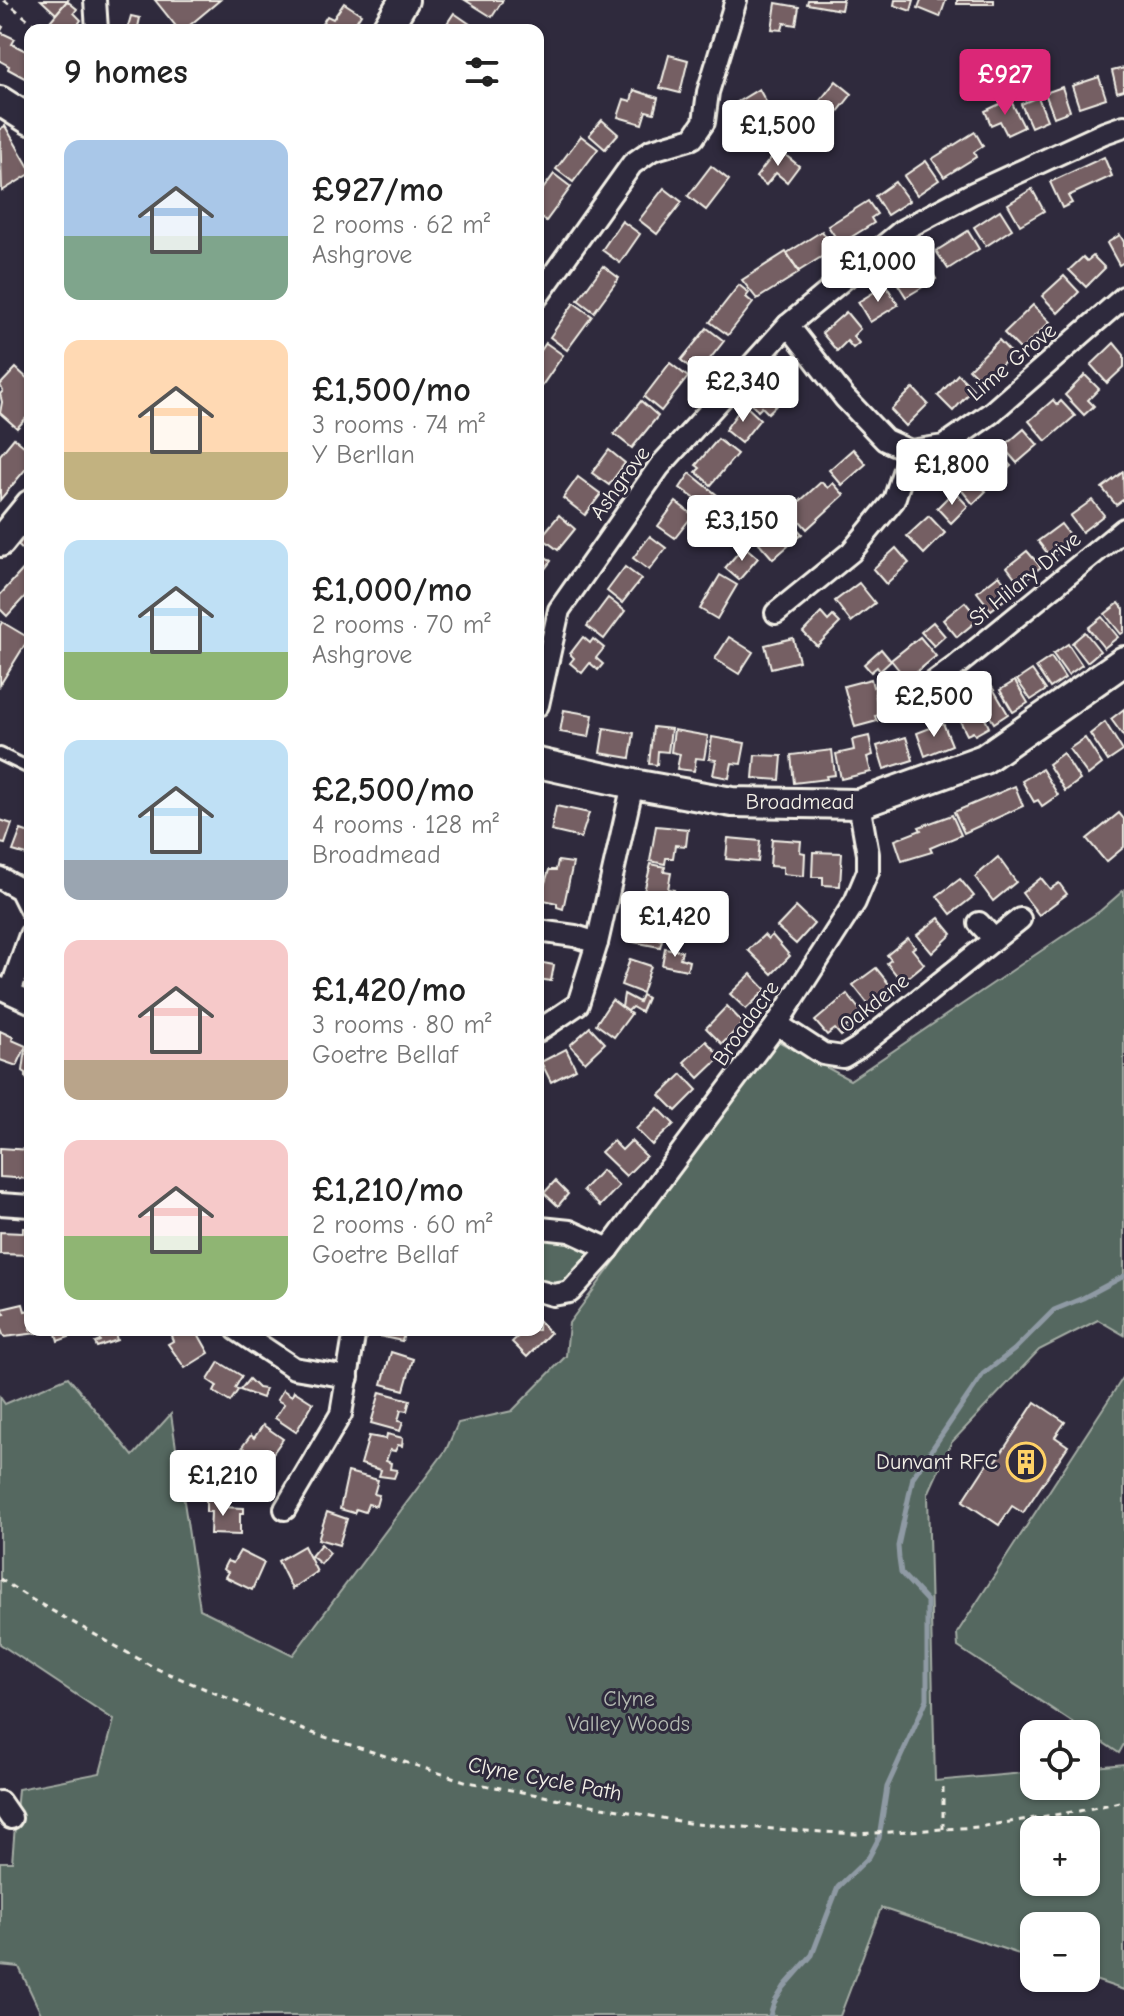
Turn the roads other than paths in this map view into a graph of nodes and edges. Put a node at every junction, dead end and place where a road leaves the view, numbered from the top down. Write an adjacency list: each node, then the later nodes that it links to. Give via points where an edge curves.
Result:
1 (95, 0): 4 (street)
2 (404, 0): 5 (street)
3 (736, 0): 9 (street, via 704,122 693,138 652,150 632,164)
4 (97, 24)
5 (390, 24)
6 (0, 101): 7 (street)
7 (24, 116)
8 (1124, 126): 11 (street, Ashgrove, via 903,230)
9 (544, 288)
10 (1124, 297): 12 (street, Lime Grove, via 991,413 944,446)
11 (788, 325): 12 (street, via 885,440); 18 (street, Ashgrove, via 659,467 559,610)
12 (910, 451): 16 (street, via 894,500 877,521 851,552)
13 (24, 512): 15 (street)
14 (1124, 529): 19 (street, St Hilary Drive, via 951,659)
15 (0, 542)
16 (776, 613)
17 (1124, 661): 24 (street, Broadmead, via 984,759)
18 (544, 678)
19 (908, 701)
20 (0, 754): 22 (lane)
21 (544, 764): 23 (street, Broadmead)
22 (24, 766)
23 (633, 784): 24 (street, Broadmead, via 732,802); 29 (street)
24 (859, 804): 33 (street, Broadacre, via 868,871 855,902)
25 (0, 878): 26 (street)
26 (24, 897)
27 (1020, 919): 33 (street, Oakdene, via 986,931 843,1057 823,1054)
28 (544, 932): 29 (street)
29 (597, 943): 34 (street, via 578,1004)
30 (24, 948): 31 (street)
31 (5, 990): 32 (street)
32 (24, 999)
33 (777, 1024): 38 (street, Broadacre)
34 (544, 1027)
35 (0, 1204): 36 (street)
36 (24, 1206)
37 (544, 1228): 38 (street, via 570,1231)
38 (609, 1249): 39 (street, Broadacre, via 570,1292)
39 (544, 1293)
40 (246, 1336): 42 (street, via 294,1368)
41 (354, 1336): 42 (street)
42 (348, 1377): 43 (street, via 341,1414)
43 (283, 1511)

